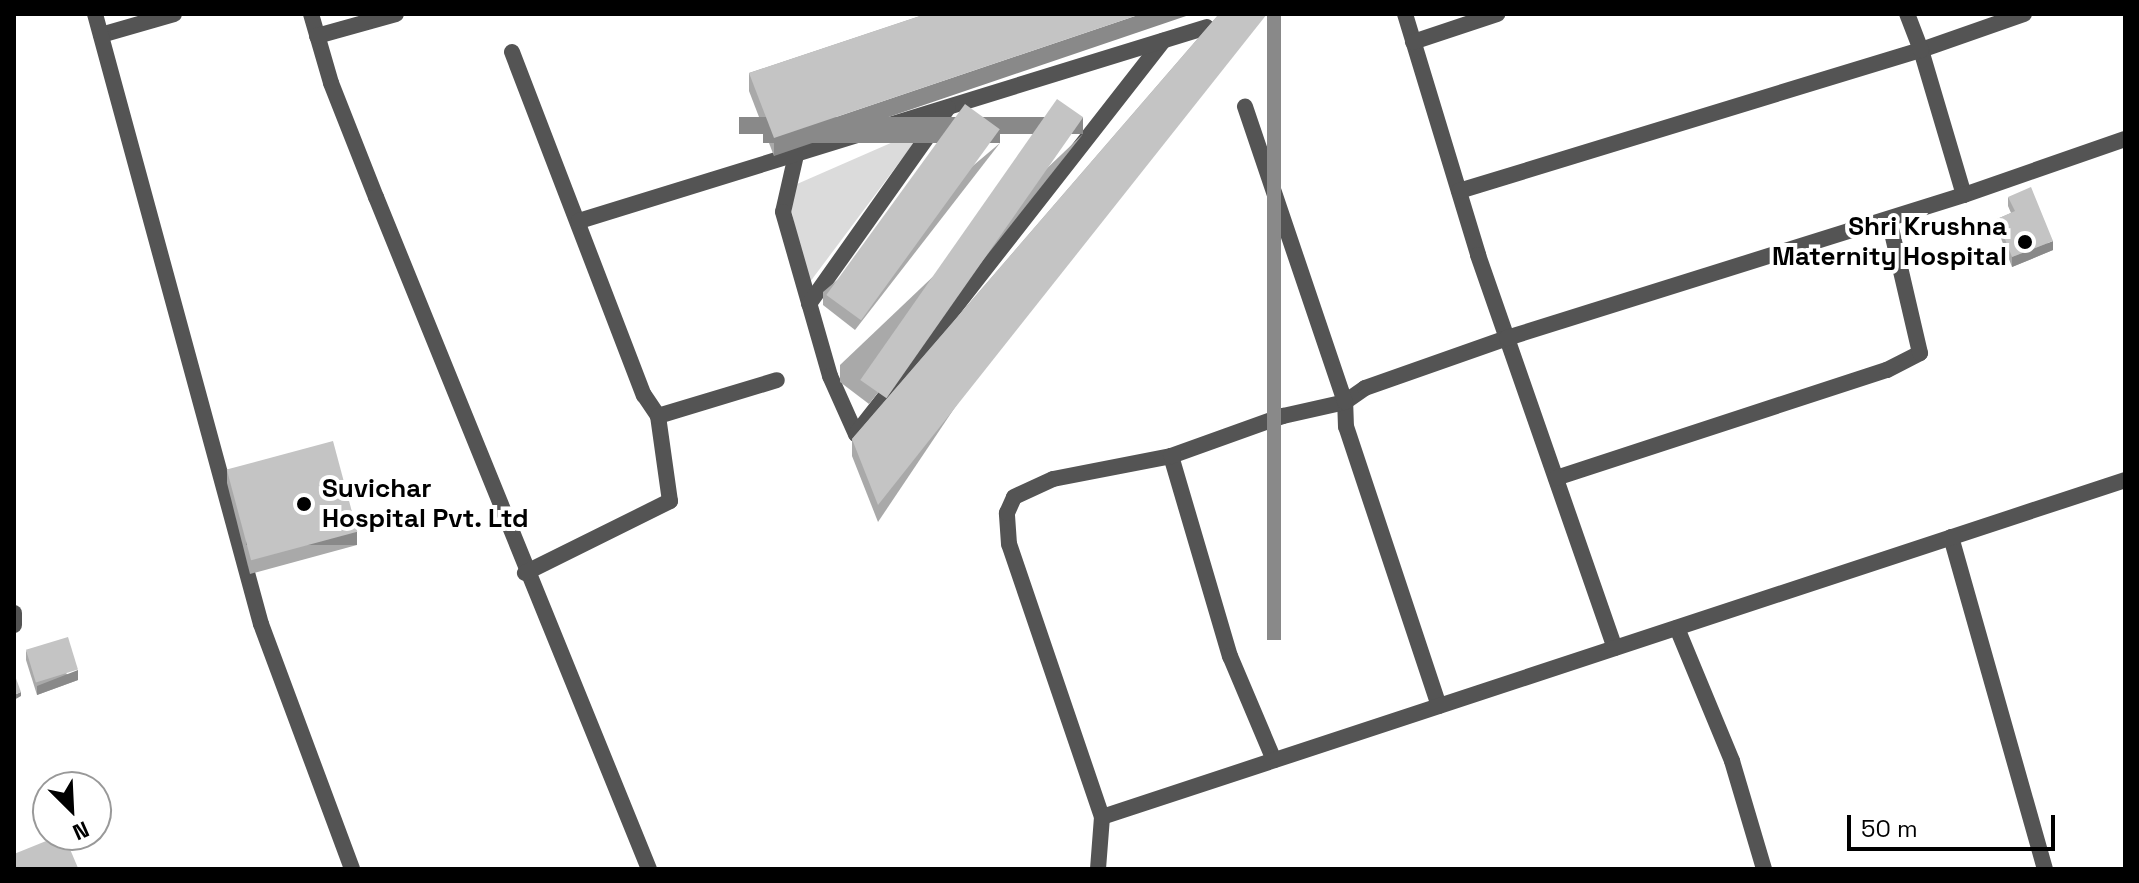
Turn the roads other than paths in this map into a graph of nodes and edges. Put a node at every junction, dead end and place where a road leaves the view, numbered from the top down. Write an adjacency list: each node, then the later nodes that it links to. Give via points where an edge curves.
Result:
1 (95, 14): 10 (street)
2 (174, 14): 10 (street)
3 (311, 14): 11 (street)
4 (396, 14): 11 (street)
5 (1405, 14): 13 (street)
6 (1497, 14): 13 (street)
7 (1907, 14): 14 (street)
8 (2024, 14): 14 (street)
9 (1207, 27): 12 (street)
10 (101, 35): 41 (street, via 261,624)
11 (317, 36): 33 (street)
12 (1163, 41): 17 (street); 24 (street, via 856,434 830,376)
13 (1413, 42): 20 (street)
14 (1921, 50): 20 (street); 21 (street)
15 (512, 52): 23 (street)
16 (1245, 106): 27 (street)
17 (948, 108): 19 (street); 24 (street)
18 (2125, 139): 21 (street)
19 (796, 155): 23 (street); 24 (street, via 783,212)
20 (1459, 191): 25 (street)
21 (1964, 195): 22 (street)
22 (1889, 220): 25 (street); 30 (street, via 1920,353 1887,370)
23 (579, 221): 28 (street, via 644,395)
24 (809, 304)
25 (1507, 338): 27 (street, via 1365,388); 30 (street)
26 (777, 380): 28 (street)
27 (1345, 402): 29 (street, via 1283,416); 38 (street, via 1346,427)
28 (658, 416): 33 (street, via 670,501)
29 (1171, 456): 39 (street, via 1230,656); 40 (street, via 1053,479 1014,497 1007,513 1009,544)
30 (1556, 478): 37 (street)
31 (2125, 480): 32 (street)
32 (1951, 537): 36 (street); 45 (street)
33 (525, 573): 42 (street)
34 (14, 613): 35 (street)
35 (14, 625)
36 (1677, 628): 37 (street); 44 (street, via 1732,761)
37 (1615, 648): 38 (street)
38 (1439, 706): 39 (street)
39 (1274, 760): 40 (street)
40 (1102, 817): 43 (street)
41 (352, 869)
42 (649, 869)
43 (1098, 869)
44 (1764, 869)
45 (2045, 869)

